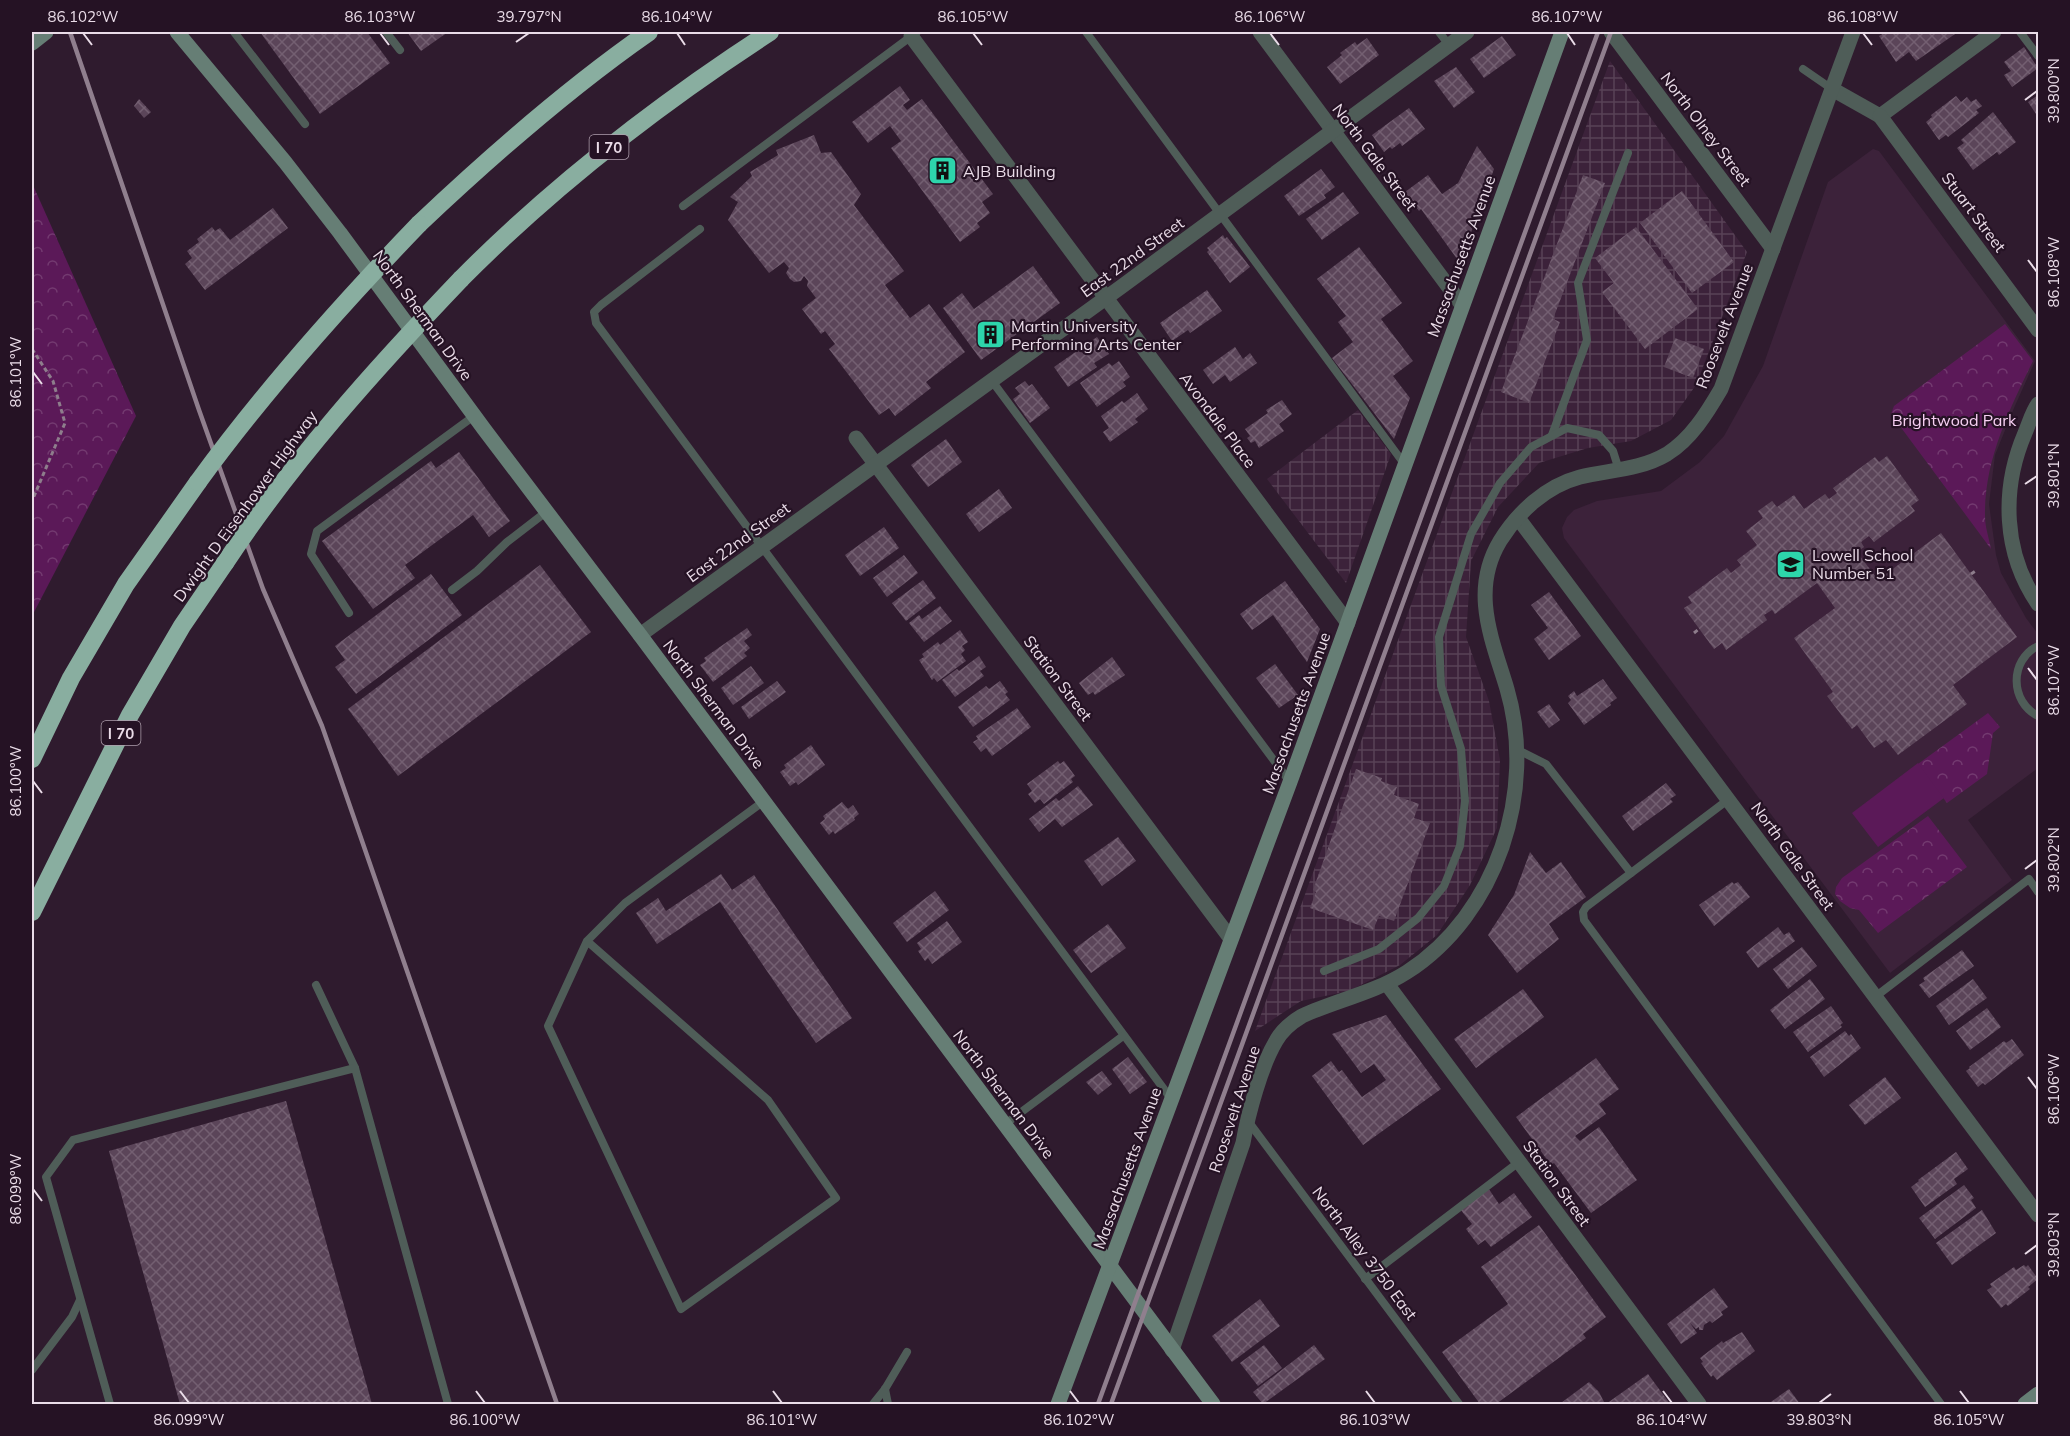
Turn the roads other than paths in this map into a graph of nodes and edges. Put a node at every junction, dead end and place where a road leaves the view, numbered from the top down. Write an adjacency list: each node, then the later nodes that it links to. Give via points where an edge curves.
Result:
1 (46, 32): 17 (main road)
2 (177, 32): 36 (main road, North Sherman Drive, via 340,233)
3 (234, 32): 24 (lane)
4 (386, 32): 19 (lane)
5 (650, 32): 53 (highway, bridge, via 536,118 419,224 327,321 198,482 126,584 71,678)
6 (770, 32): 59 (highway, Dwight D Eisenhower Highway / I 70, bridge, via 692,84 598,156 518,225 403,339 333,419 272,497 182,626 130,715)
7 (1086, 32): 28 (lane)
8 (1260, 32): 25 (street, North Gale Street)
9 (1439, 32): 18 (lane)
10 (1467, 32): 18 (street, East 22nd Street)
11 (1562, 32): 32 (main road, Massachusetts Avenue)
12 (1611, 32): 30 (street, North Olney Street)
13 (1853, 32): 22 (street, Roosevelt Avenue)
14 (1994, 32): 23 (street)
15 (2020, 32): 20 (lane)
16 (914, 34): 27 (lane); 31 (street, Avondale Place)
17 (32, 43)
18 (1449, 45): 25 (street, East 22nd Street)
19 (400, 50)
20 (2038, 56)
21 (1803, 69): 22 (lane)
22 (1832, 89): 23 (street); 30 (street, Roosevelt Avenue)
23 (1880, 116): 33 (street, Stuart Street)
24 (305, 124)
25 (1334, 131): 28 (street, East 22nd Street); 32 (street, North Gale Street)
26 (1628, 153): 37 (lane, via 1578,283 1587,340)
27 (683, 206)
28 (1220, 214): 31 (street, East 22nd Street); 40 (lane)
29 (700, 229): 44 (lane, via 594,312 596,323)
30 (1773, 249): 41 (street, Roosevelt Avenue, via 1725,381 1713,403 1679,445 1659,458)
31 (1105, 299): 34 (street, East 22nd Street); 48 (street, Avondale Place)
32 (1462, 305): 40 (main road, Massachusetts Avenue)
33 (2038, 330)
34 (992, 381): 39 (street, East 22nd Street); 54 (lane)
35 (2038, 404): 46 (street, via 2016,456 2009,512 2015,555)
36 (474, 416): 42 (main road, North Sherman Drive); 47 (lane, via 317,531 311,554)
37 (1552, 435): 41 (lane, via 1567,428 1599,435 1613,451); 62 (lane, via 1531,447 1500,483 1477,524 1439,637 1442,686 1461,749 1465,801 1460,846 1444,886 1418,918 1378,949)
38 (856, 438): 39 (street, Station Street)
39 (876, 465): 44 (street, East 22nd Street); 60 (street, Station Street)
40 (1405, 465): 48 (main road, Massachusetts Avenue)
41 (1619, 470): 43 (street, Roosevelt Avenue, via 1564,483 1540,496)
42 (546, 512): 45 (lane); 49 (main road, North Sherman Drive)
43 (1518, 518): 52 (street, Roosevelt Avenue, via 1495,549 1486,579 1485,605 1511,703); 55 (street, North Gale Street)
44 (761, 548): 49 (street, East 22nd Street); 66 (lane)
45 (452, 590)
46 (2038, 604)
47 (349, 613)
48 (1348, 623): 54 (main road, Massachusetts Avenue)
49 (640, 635): 56 (main road, North Sherman Drive)
50 (2038, 646): 51 (lane, via 2025,656 2016,680 2024,704)
51 (2038, 716)
52 (1518, 750): 57 (lane, via 1546,764); 63 (street, Roosevelt Avenue, via 1508,826 1476,903 1436,951)
53 (32, 759)
54 (1290, 782): 60 (main road, Massachusetts Avenue)
55 (1729, 799): 57 (lane); 65 (street, North Gale Street)
56 (764, 801): 61 (lane, via 624,903); 70 (main road, North Sherman Drive)
57 (1631, 873): 89 (lane, via 1586,907 1584,920)
58 (2038, 892): 65 (lane, via 2029,879)
59 (32, 912)
60 (1231, 939): 68 (main road, Massachusetts Avenue)
61 (587, 940): 61 (lane, via 548,1026 681,1309 836,1198 768,1100)
62 (1324, 971)
63 (1387, 984): 69 (street, Roosevelt Avenue, via 1312,1011 1287,1027 1269,1056); 71 (street, Station Street)
64 (316, 985): 67 (lane)
65 (1875, 998): 72 (street, North Gale Street)
66 (1123, 1036): 68 (lane); 70 (lane)
67 (355, 1068): 75 (lane, via 73,1140 45,1177); 82 (lane)
68 (1172, 1100): 73 (main road, Massachusetts Avenue)
69 (1247, 1119): 74 (lane, North Alley 3750 East); 76 (street, Roosevelt Avenue, via 1243,1143)
70 (1004, 1125): 73 (main road, North Sherman Drive)
71 (1519, 1162): 74 (lane); 88 (street, Station Street)
72 (2038, 1215)
73 (1110, 1267): 76 (main road, North Sherman Drive); 85 (main road, Massachusetts Avenue)
74 (1365, 1279): 87 (lane, North Alley 3750 East)
75 (80, 1300): 78 (lane, via 72,1317); 81 (lane)
76 (1172, 1350): 86 (main road, North Sherman Drive)
77 (906, 1352): 79 (lane)
78 (32, 1370)
79 (885, 1389): 83 (lane); 84 (lane)
80 (2038, 1395): 90 (main road)
81 (110, 1404)
82 (448, 1404)
83 (873, 1404)
84 (888, 1404)
85 (1058, 1404)
86 (1213, 1404)
87 (1459, 1404)
88 (1699, 1404)
89 (1941, 1404)
90 (2025, 1404)

